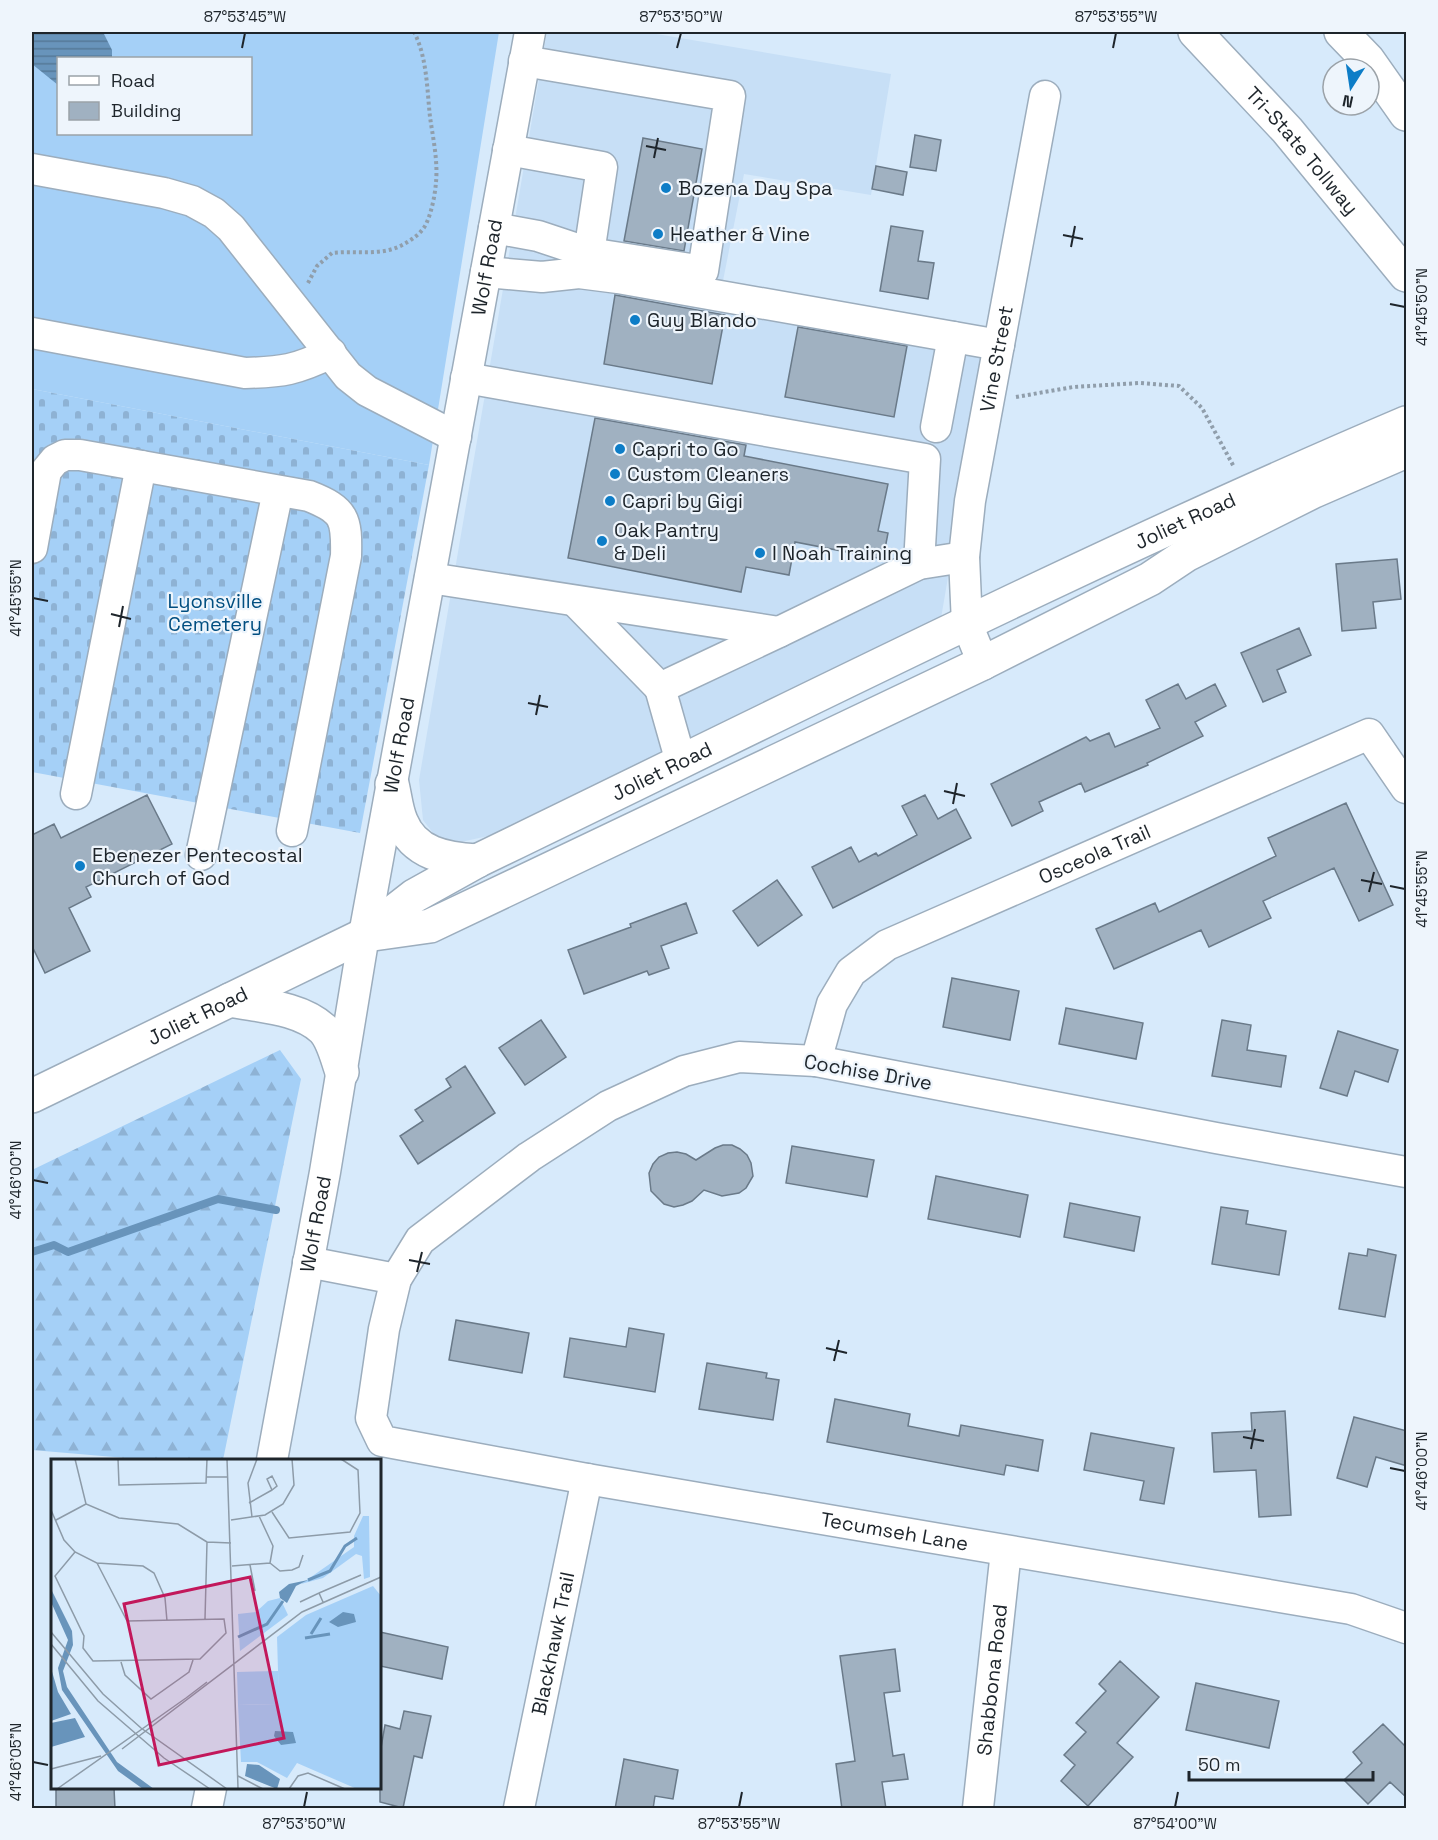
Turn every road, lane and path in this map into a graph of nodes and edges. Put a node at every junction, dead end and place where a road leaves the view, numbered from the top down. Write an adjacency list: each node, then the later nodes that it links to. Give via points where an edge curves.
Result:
1 (414, 32): 14 (path, via 423,59 436,158 435,191 426,225 405,244 393,249 332,253 317,266)
2 (530, 32): 5 (street, Wolf Road)
3 (1195, 32): 13 (main road, Tri-State Tollway, via 1287,130)
4 (1341, 32): 7 (main road, via 1368,60)
5 (524, 61): 8 (street, Wolf Road); 11 (street, via 730,96 703,271)
6 (1046, 96): 17 (street, Vine Street)
7 (1407, 114)
8 (508, 150): 10 (street, Wolf Road); 11 (street, via 602,167)
9 (32, 169): 14 (street, via 192,201 231,228)
10 (494, 228): 11 (street, via 538,236); 12 (street, Wolf Road)
11 (589, 253)
12 (486, 272): 16 (street, via 542,277 579,273 618,278); 19 (street, Wolf Road)
13 (1407, 275)
14 (292, 306): 18 (street)
15 (32, 333): 18 (street, via 245,373 302,367)
16 (954, 337): 17 (street); 22 (street)
17 (999, 345): 20 (street, Vine Street)
18 (331, 353): 23 (street, via 348,376 367,391)
19 (466, 378): 23 (street, Wolf Road); 31 (street, via 925,459)
20 (988, 402): 28 (path, via 1073,387 1140,383 1179,386 1202,408); 30 (street, Vine Street)
21 (1407, 423): 28 (main road, Joliet Road)
22 (936, 427)
23 (456, 437): 32 (street, Wolf Road)
24 (1407, 451): 33 (main road, Joliet Road, via 1314,491 1197,550)
25 (1407, 465): 33 (main road, via 1319,503 1154,585)
26 (141, 466): 27 (street); 29 (street, via 80,455 55,460 46,471); 42 (street)
27 (278, 491): 43 (street, via 328,504 345,523 346,537 346,556); 44 (street)
28 (1248, 491): 35 (main road, Joliet Road)
29 (32, 548)
30 (964, 557): 31 (street); 35 (street, Vine Street)
31 (919, 564): 36 (street)
32 (430, 578): 34 (street); 40 (street, Wolf Road)
33 (1150, 579): 37 (main road, Joliet Road)
34 (575, 601): 36 (street); 38 (street)
35 (967, 624): 37 (street); 39 (main road, Joliet Road)
36 (779, 632): 38 (street)
37 (983, 663): 46 (main road, Joliet Road, via 430,926)
38 (660, 687): 39 (street)
39 (681, 762): 45 (main road, Joliet Road)
40 (392, 784): 45 (main road, via 401,823 416,843 438,856); 46 (street, Wolf Road)
41 (1407, 788): 48 (street, Osceola Trail, via 1369,734 887,945 851,972 832,1004)
42 (76, 794)
43 (292, 831)
44 (201, 855)
45 (477, 861): 46 (main road, Joliet Road, via 414,896)
46 (364, 935): 47 (main road, Joliet Road); 49 (street, Wolf Road)
47 (230, 1000): 49 (main road, via 306,1018 324,1030); 50 (main road, Joliet Road)
48 (816, 1061): 51 (street, Cochise Drive); 53 (street, Cochise Drive, via 739,1057 684,1071 608,1106 529,1157 420,1240)
49 (342, 1072): 52 (street, Wolf Road)
50 (32, 1096)
51 (1407, 1172)
52 (309, 1262): 53 (street); 55 (street, Wolf Road)
53 (396, 1279): 54 (street, Cochise Drive, via 371,1418)
54 (382, 1441): 56 (street, Tecumseh Lane)
55 (272, 1459)
56 (587, 1479): 57 (street, Tecumseh Lane); 61 (street, Blackhawk Trail)
57 (1006, 1551): 58 (street, Tecumseh Lane, via 1351,1609); 62 (street, Shabbona Road)
58 (1407, 1628)
59 (211, 1789): 60 (street)
60 (207, 1809)
61 (519, 1809)
62 (978, 1809)

